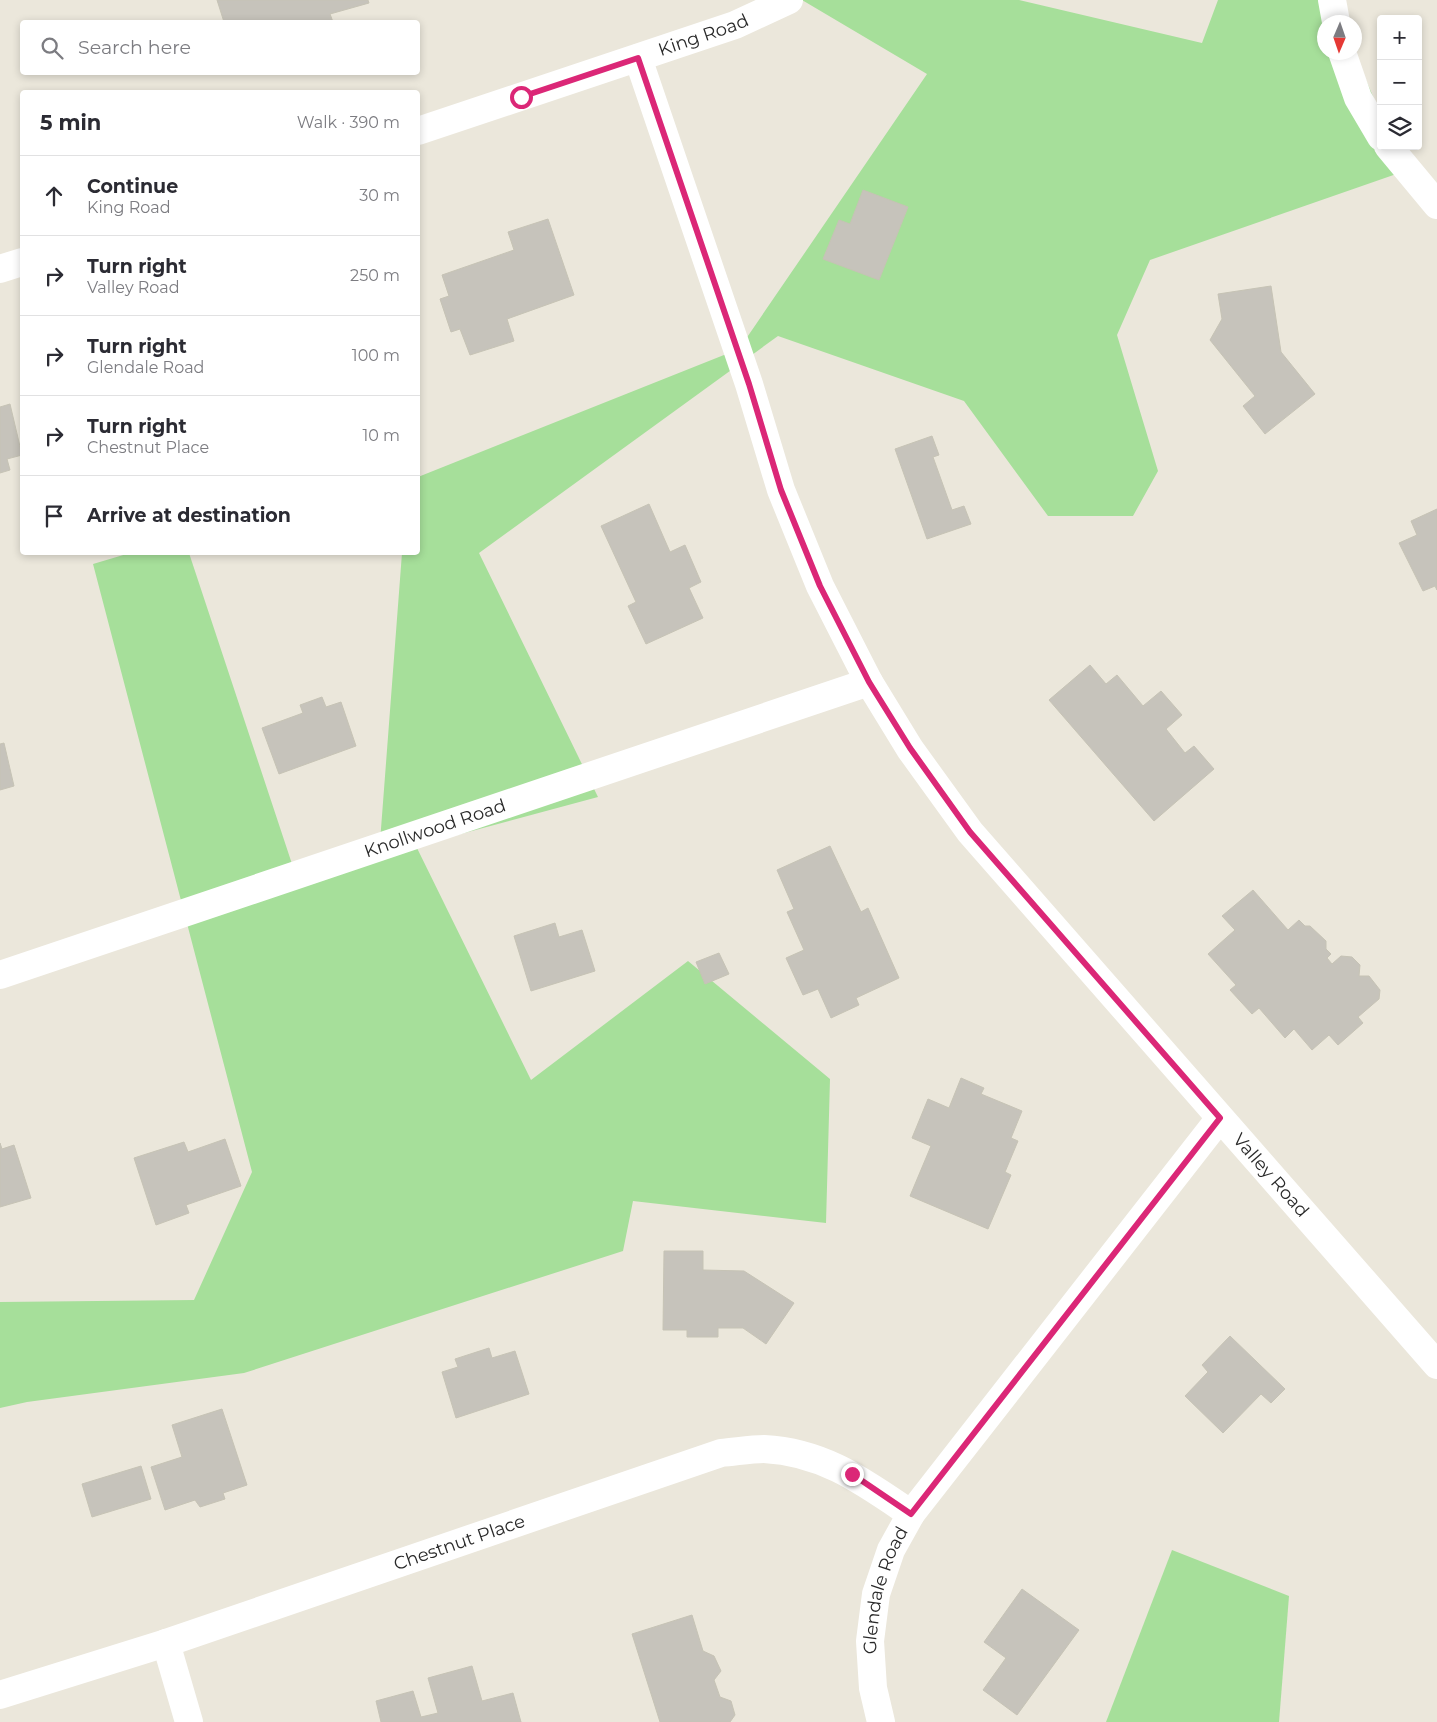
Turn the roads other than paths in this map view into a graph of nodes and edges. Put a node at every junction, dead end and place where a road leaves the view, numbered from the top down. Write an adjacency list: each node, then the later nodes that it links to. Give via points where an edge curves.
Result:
1 (789, 0): 4 (street, King Road, via 735,26)
2 (1332, 0): 3 (street)
3 (1335, 15)
4 (638, 58): 6 (street, King Road); 12 (street, Valley Road, via 749,384 781,490 820,586)
5 (1345, 60): 7 (street, via 1358,98)
6 (420, 130)
7 (1377, 130)
8 (1391, 150): 9 (street)
9 (1437, 205)
10 (20, 263): 11 (street)
11 (0, 269)
12 (869, 682): 13 (street, Knollwood Road); 14 (street, Valley Road, via 910,748 970,832)
13 (0, 975)
14 (1220, 1118): 15 (street, Valley Road); 16 (street, Glendale Road)
15 (1437, 1366)
16 (911, 1514): 17 (street, Chestnut Place, via 852,1474 802,1455 764,1449 722,1453); 20 (street, Glendale Road, via 891,1550 876,1594 870,1641 873,1688)
17 (166, 1643): 18 (street, Chestnut Place); 19 (street)
18 (0, 1695)
19 (188, 1722)
20 (881, 1722)

